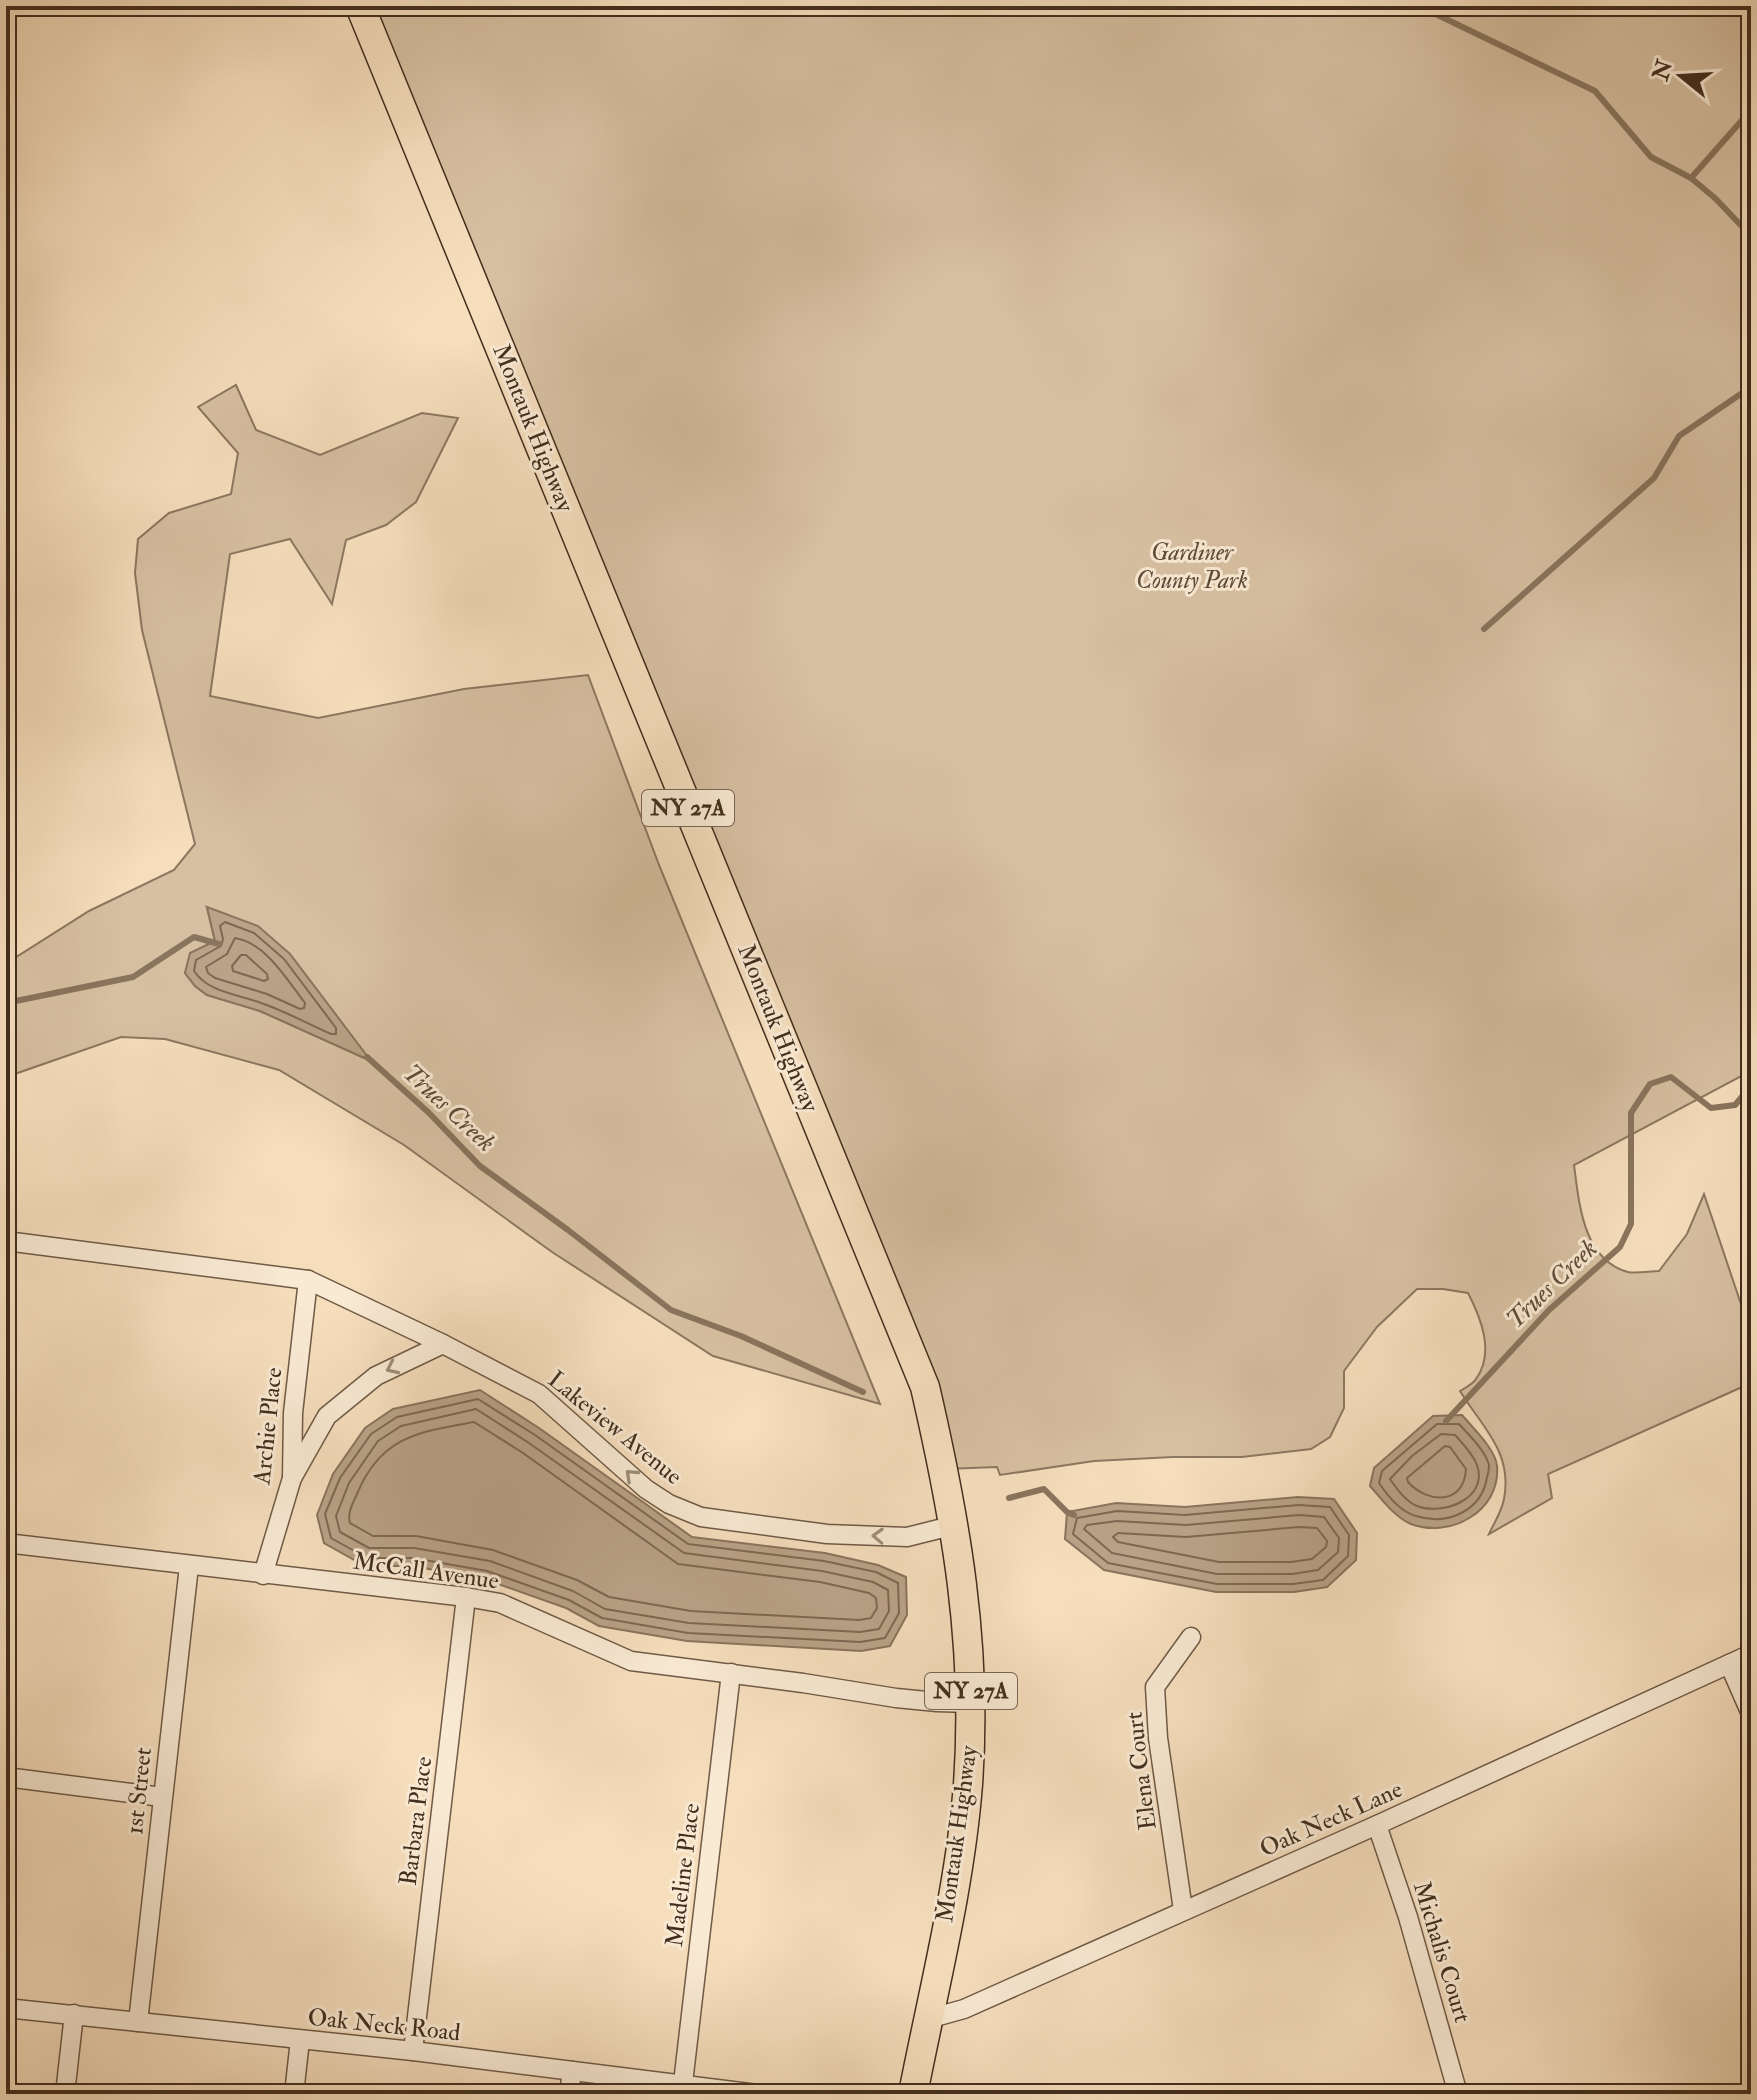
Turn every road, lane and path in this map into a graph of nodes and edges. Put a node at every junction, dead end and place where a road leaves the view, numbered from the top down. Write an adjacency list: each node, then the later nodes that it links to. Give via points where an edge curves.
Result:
1 (360, 6): 8 (main road, Montauk Highway / NY 27A, via 925,1387)
2 (6, 583): 3 (street)
3 (6, 617)
4 (6, 1241): 5 (street, Lakeview Avenue)
5 (308, 1280): 6 (street, Lakeview Avenue); 7 (street, Archie Place, via 293,1413)
6 (443, 1344): 7 (street, one-way to 7, via 376,1376 327,1416); 8 (street, Lakeview Avenue, one-way to 6, via 907,1537 827,1534 701,1517 646,1489 539,1394)
7 (292, 1478): 11 (street, Archie Place)
8 (955, 1525): 17 (main road, Montauk Highway / NY 27A, via 966,1599)
9 (6, 1543): 10 (street, McCall Avenue)
10 (189, 1566): 11 (street, McCall Avenue); 20 (street, 1st Street)
11 (263, 1575): 12 (street, McCall Avenue)
12 (466, 1597): 16 (street, McCall Avenue, via 500,1603 631,1661); 28 (street, Barbara Place)
13 (1191, 1637): 22 (street, Elena Court, via 1155,1687)
14 (1751, 1654): 15 (street, Oak Neck Lane)
15 (1729, 1664): 18 (street); 21 (street, Oak Neck Lane)
16 (731, 1673): 17 (street, McCall Avenue, via 910,1700); 30 (street, Madeline Place)
17 (971, 1703): 25 (main road, Montauk Highway / NY 27A, via 963,1830)
18 (1751, 1714)
19 (6, 1777): 20 (street)
20 (162, 1797): 26 (street, 1st Street)
21 (1377, 1825): 22 (street, Oak Neck Lane); 36 (street, Michalis Court)
22 (1183, 1910): 25 (street, Oak Neck Lane, via 964,2009)
23 (6, 2008): 24 (street, Oak Neck Road)
24 (74, 2014): 26 (street, Oak Neck Road); 31 (street)
25 (928, 2019): 35 (main road, Montauk Highway / NY 27A)
26 (138, 2022): 27 (street, Oak Neck Road)
27 (300, 2040): 28 (street, Oak Neck Road); 32 (street)
28 (413, 2051): 29 (street, Oak Neck Road)
29 (572, 2071): 30 (street, Oak Neck Road); 33 (street)
30 (683, 2083): 34 (street, Oak Neck Road)
31 (65, 2094)
32 (294, 2094)
33 (569, 2094)
34 (757, 2094)
35 (913, 2094)
36 (1458, 2094)

